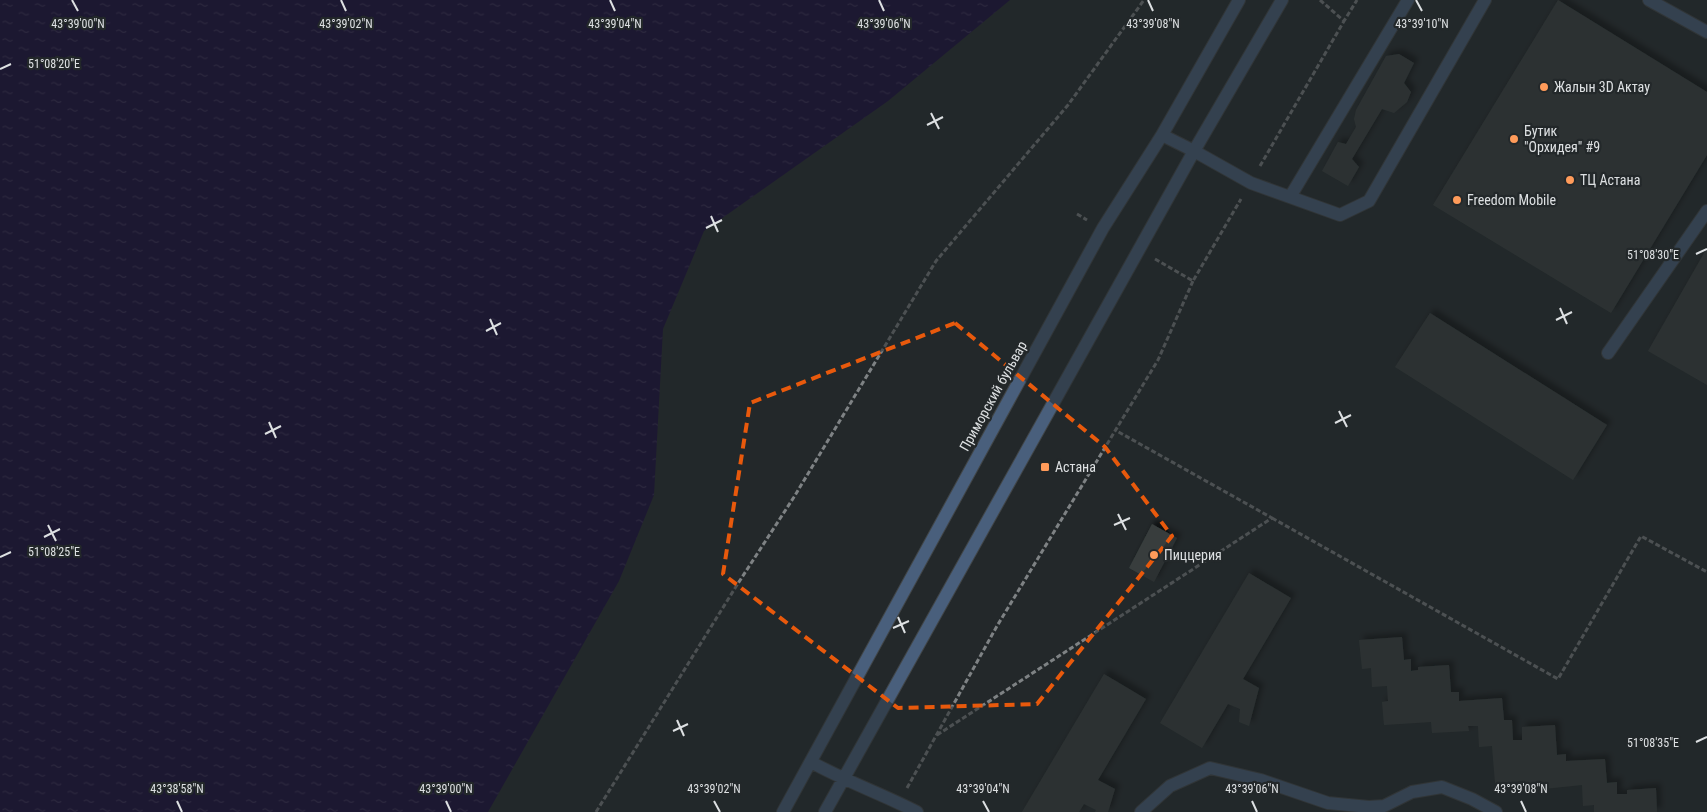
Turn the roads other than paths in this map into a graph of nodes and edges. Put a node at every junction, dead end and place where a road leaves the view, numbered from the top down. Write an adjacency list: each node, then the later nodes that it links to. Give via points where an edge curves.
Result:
1 (1239, 0): 7 (street, Приморский бульвар)
2 (1282, 0): 8 (street)
3 (1408, 0): 9 (street)
4 (1485, 0): 9 (street, via 1368,201 1340,215)
5 (1649, 0): 6 (street)
6 (1707, 32)
7 (1162, 135): 8 (street); 12 (street, Приморский бульвар, via 1103,228)
8 (1194, 151): 9 (street, via 1251,183); 13 (street)
9 (1290, 197)
10 (1707, 211): 11 (street)
11 (1608, 354)
12 (811, 762): 13 (street); 15 (street, Приморский бульвар)
13 (843, 780): 16 (street); 17 (street)
14 (1325, 808): 18 (street, via 1261,780 1210,768 1170,786); 19 (street, via 1384,806 1412,792 1442,787)
15 (783, 812)
16 (825, 812)
17 (917, 812)
18 (1141, 812)
19 (1496, 812)

